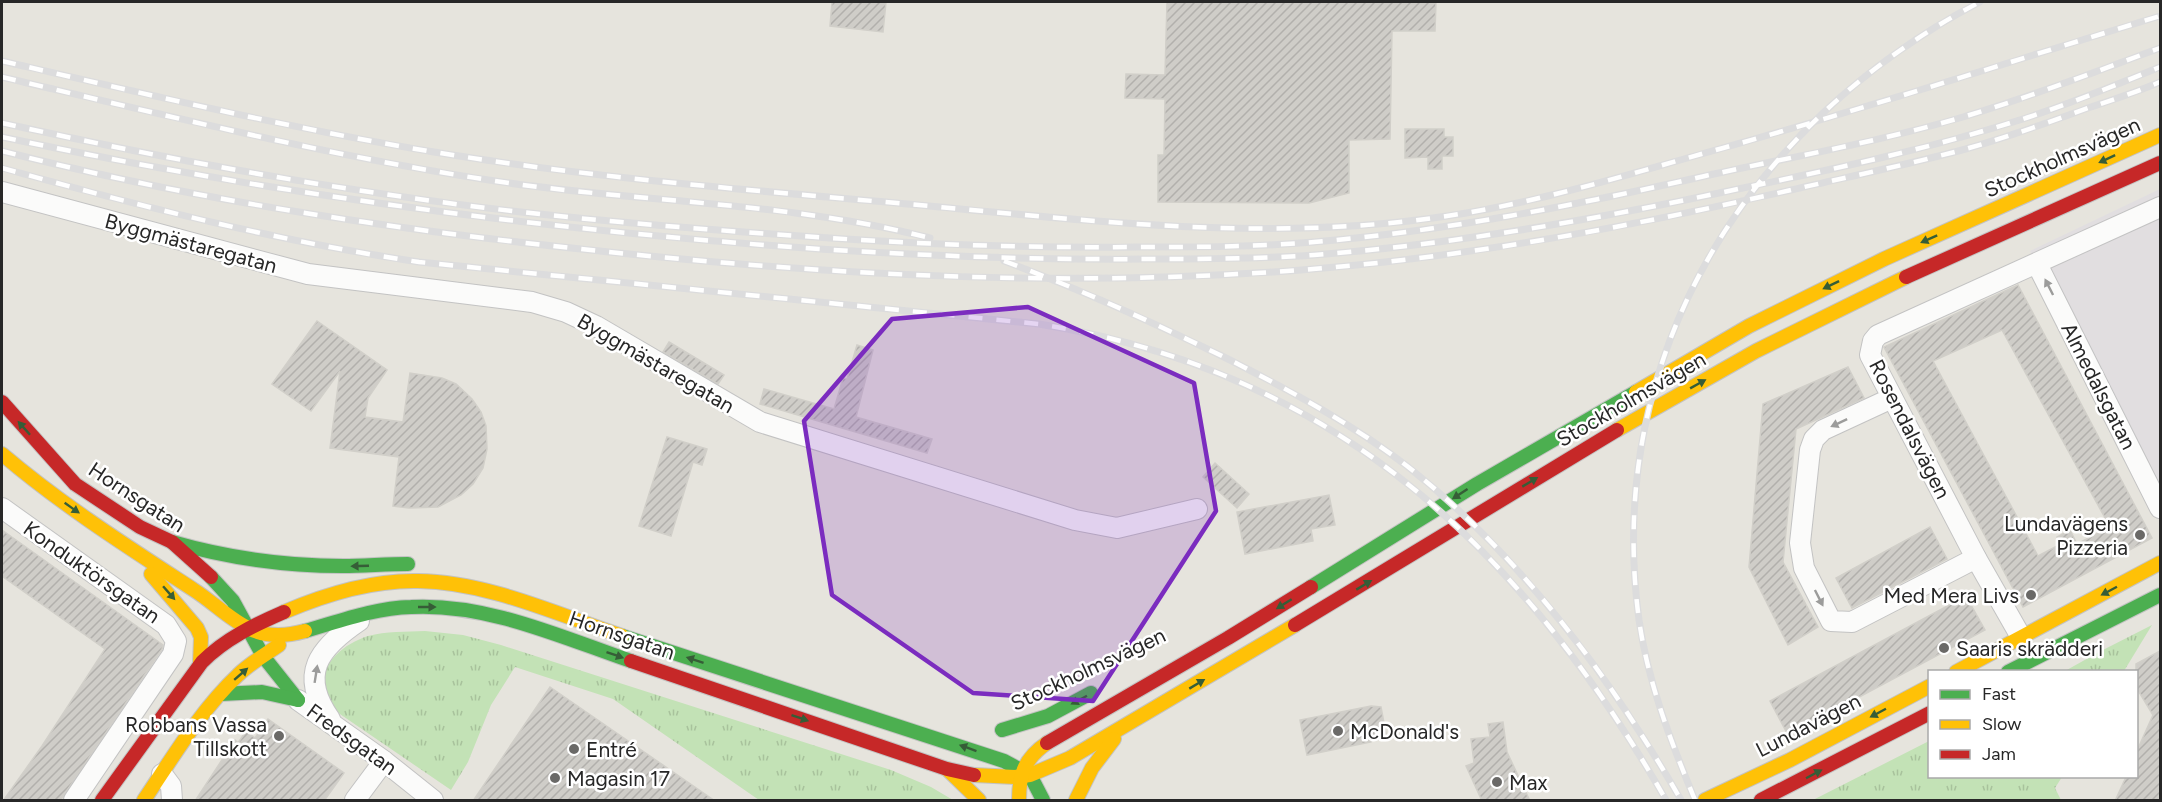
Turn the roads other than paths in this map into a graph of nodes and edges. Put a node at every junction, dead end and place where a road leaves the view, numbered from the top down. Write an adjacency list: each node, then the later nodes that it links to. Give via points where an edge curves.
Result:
1 (2160, 135): 28 (main road, Stockholmsvägen, one-way to 28, via 1884,259 1749,326 1477,484)
2 (2160, 163): 40 (main road, Stockholmsvägen, one-way to 2, via 1542,474 1756,351 1922,269)
3 (2, 192): 13 (street, Byggmästaregatan, via 308,274 532,302 566,312 760,422 1075,520 1117,528)
4 (2160, 207): 5 (street, Rosendalsvägen)
5 (2037, 264): 6 (street, Rosendalsvägen, via 1878,335 1870,355); 12 (street, Almedalsgatan, one-way to 5)
6 (1892, 398): 16 (street, Rosendalsvägen); 16 (street, one-way to 16, via 1823,430 1810,450 1800,543 1804,568 1831,621 1852,622)
7 (2, 402): 10 (main road, Hornsgatan, one-way to 7)
8 (21, 445): 10 (main road)
9 (2, 454): 15 (main road, Hornsgatan, one-way to 15)
10 (75, 484): 14 (main road, Hornsgatan, via 140,527)
11 (2, 508): 50 (street, Konduktörsgatan, via 166,625 176,641 173,654)
12 (2160, 508)
13 (1197, 509)
14 (172, 542): 18 (main road, one-way to 14, via 299,565 215,554); 23 (main road, Hornsgatan, via 233,601)
15 (130, 550): 23 (main road, Hornsgatan); 32 (main road, one-way to 32, via 197,628 201,637)
16 (1976, 558): 27 (street, Rosendalsvägen)
17 (2160, 563): 27 (main road, one-way to 27)
18 (417, 565)
19 (487, 577): 25 (main road, via 541,597)
20 (2160, 595): 35 (main road)
21 (285, 612): 23 (main road, Hornsgatan); 25 (main road, Hornsgatan, via 359,588 417,581 484,589); 26 (main road)
22 (369, 613): 24 (main road, Hornsgatan); 42 (street, one-way to 22, via 319,704 314,683 317,665 324,650); 47 (main road, Hornsgatan, one-way to 47, via 432,606 490,615)
23 (248, 628): 26 (main road, Hornsgatan); 30 (main road); 31 (main road); 32 (main road, Hornsgatan)
24 (314, 629): 26 (main road, Hornsgatan); 31 (main road)
25 (604, 630): 43 (main road, Hornsgatan, one-way to 25)
26 (268, 634): 31 (main road)
27 (2021, 637): 34 (main road)
28 (1228, 638): 29 (main road, Stockholmsvägen); 49 (main road, Stockholmsvägen, via 1047,743 1027,759)
29 (1181, 648)
30 (238, 655): 31 (main road); 32 (main road)
31 (263, 656): 38 (main road, one-way to 31); 39 (main road)
32 (200, 664): 51 (main road, Hornsgatan)
33 (224, 669): 52 (main road)
34 (1960, 670)
35 (2012, 670)
36 (1102, 686): 45 (main road, Stockholmsvägen, one-way to 45, via 1026,724)
37 (1928, 687): 61 (main road, Lundavägen, one-way to 61)
38 (220, 694): 39 (main road, via 262,692); 48 (main road)
39 (298, 700): 42 (street, Fredsgatan)
40 (1146, 714): 49 (main road, via 1046,769); 60 (main road, via 1097,758)
41 (1928, 714): 62 (main road, one-way to 41)
42 (335, 726): 46 (street, Fredsgatan)
43 (907, 728): 44 (main road, Hornsgatan); 49 (main road, Hornsgatan, one-way to 43, via 971,749)
44 (958, 731)
45 (984, 731)
46 (384, 761): 55 (street); 56 (street, Fredsgatan)
47 (947, 769): 49 (main road, Hornsgatan, via 974,775); 57 (main road)
48 (162, 774): 53 (main road); 54 (street, via 171,786)
49 (1024, 774): 58 (main road); 59 (main road)
50 (74, 801)
51 (102, 801)
52 (129, 801)
53 (144, 801)
54 (172, 801)
55 (356, 801)
56 (433, 801)
57 (979, 801)
58 (1020, 801)
59 (1043, 801)
60 (1076, 801)
61 (1705, 801)
62 (1761, 801)

